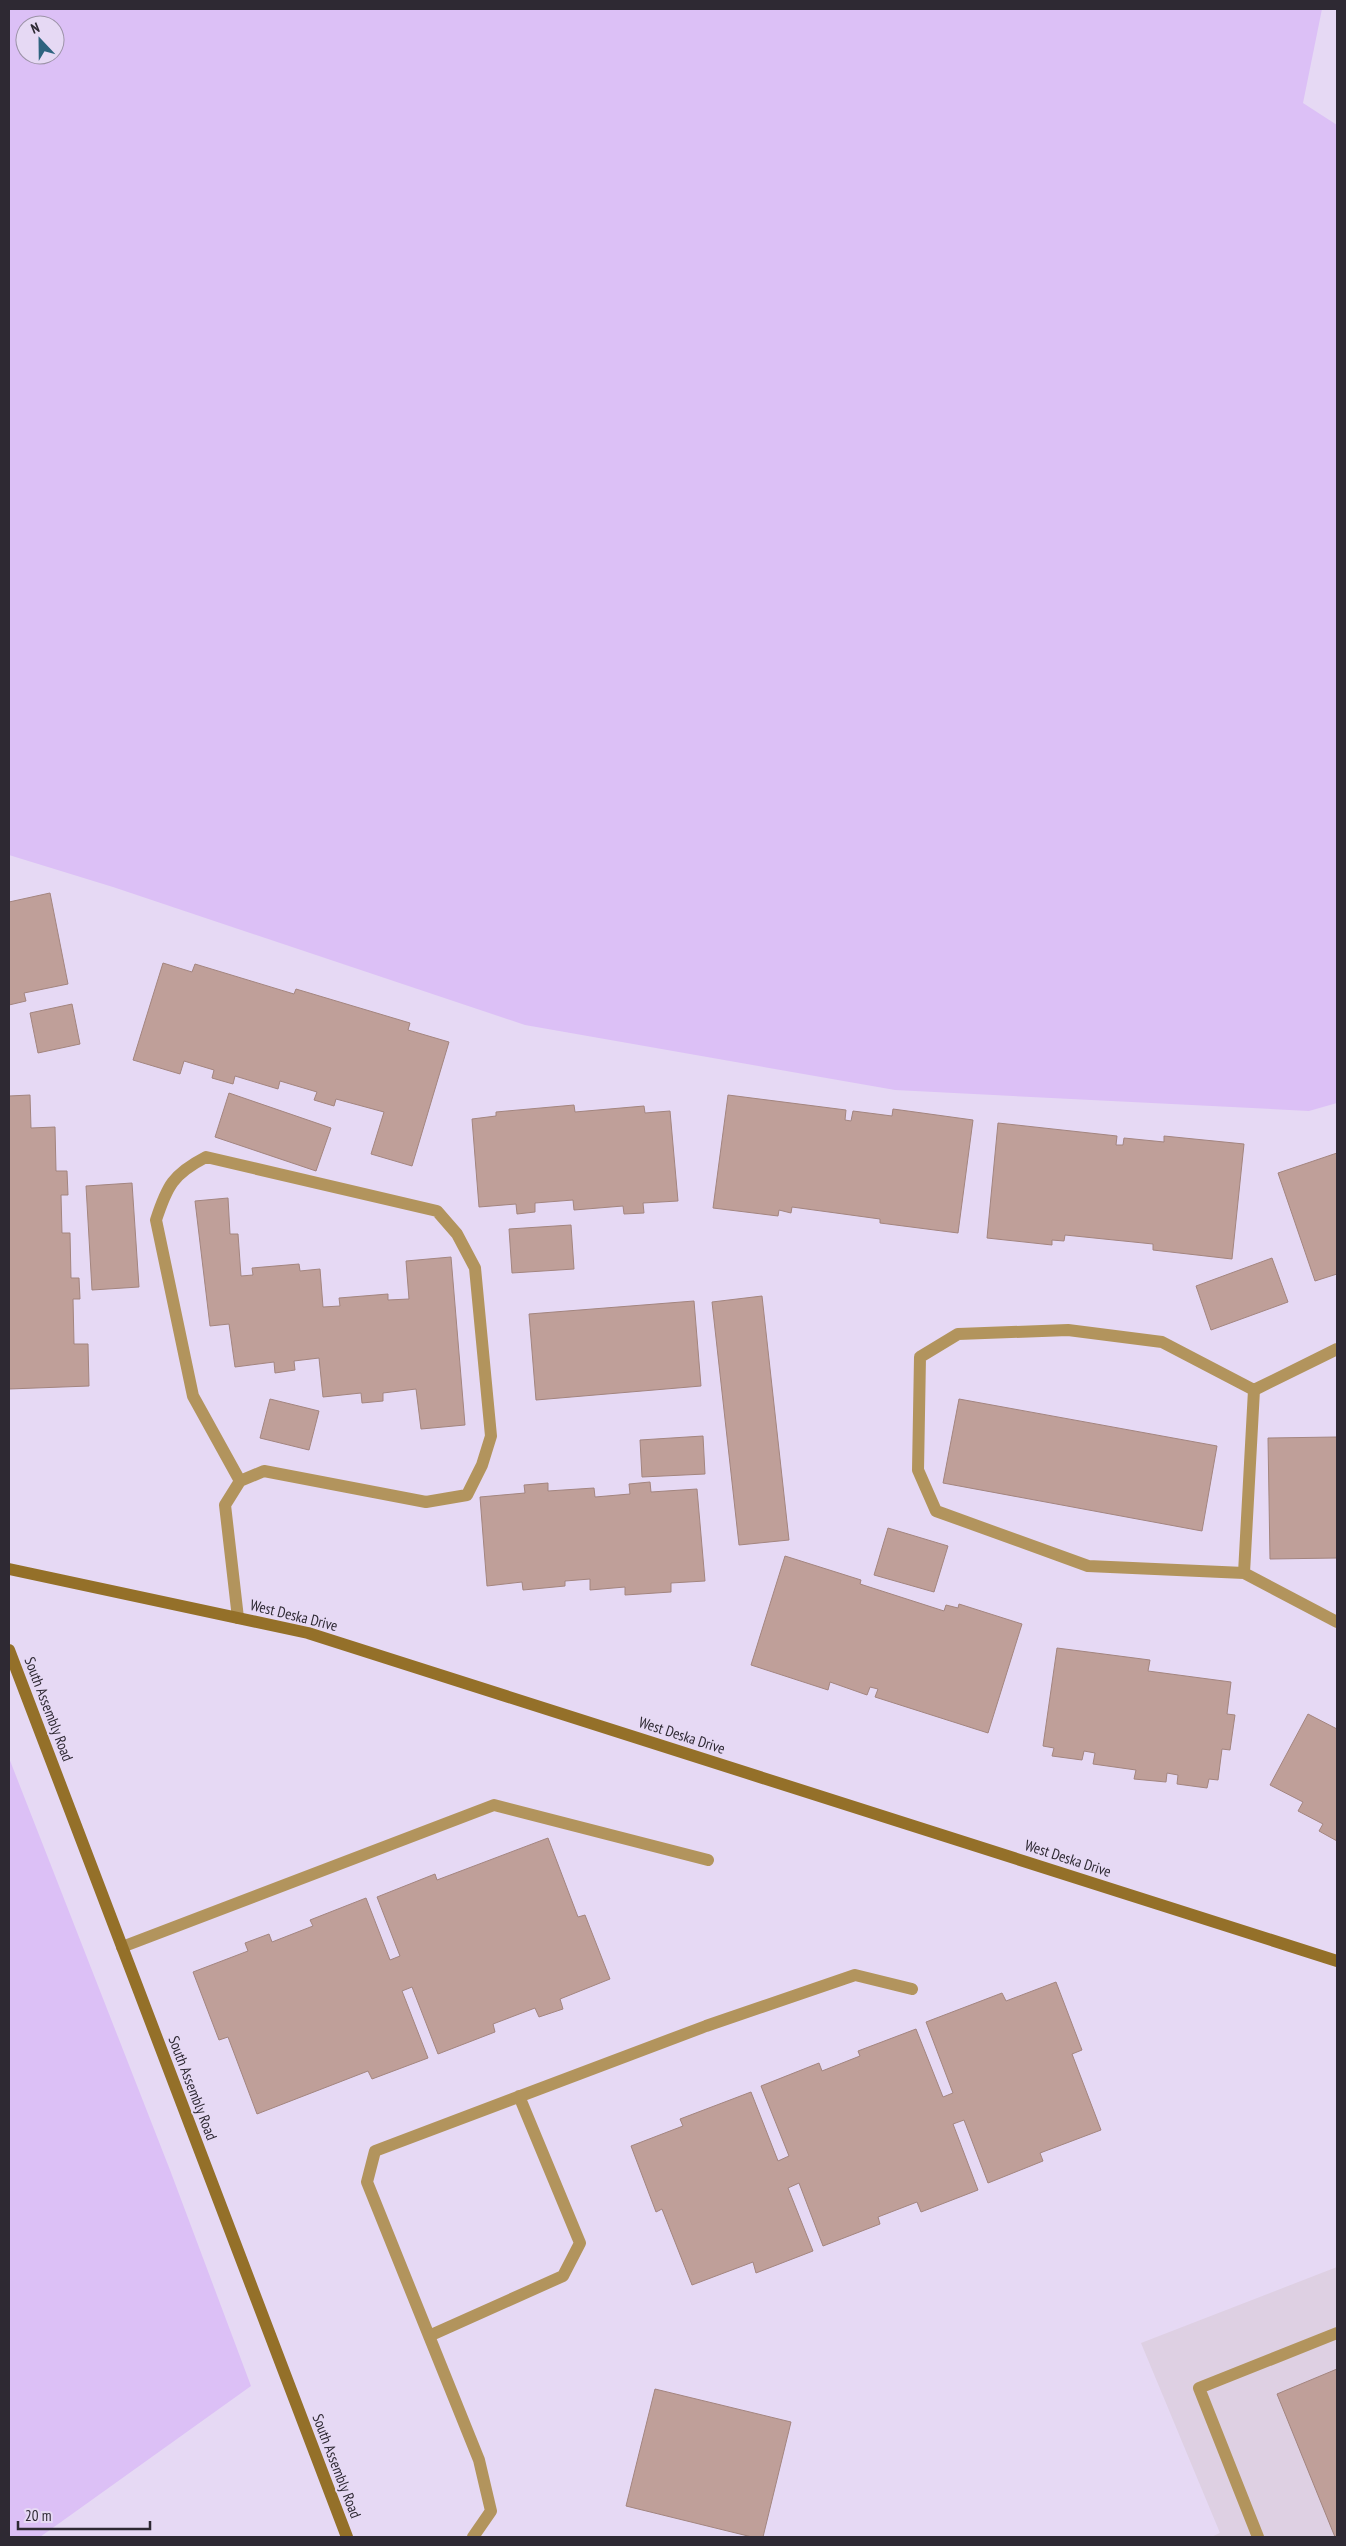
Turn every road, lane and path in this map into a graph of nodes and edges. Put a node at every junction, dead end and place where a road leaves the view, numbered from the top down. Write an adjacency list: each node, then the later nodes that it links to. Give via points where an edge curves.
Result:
1 (1337, 1349): 2 (lane)
2 (1254, 1390): 5 (lane); 5 (lane, via 1162,1342 1068,1330 958,1334 920,1357 918,1470 936,1511 1088,1566)
3 (240, 1481): 3 (lane, via 264,1471 426,1502 467,1495 482,1466 491,1436 475,1268 457,1234 437,1211 206,1157 184,1168 165,1193 156,1220 193,1396); 6 (lane, via 225,1505)
4 (9, 1569): 6 (street, West Deska Drive)
5 (1244, 1573): 7 (lane)
6 (238, 1618): 11 (street, West Deska Drive, via 308,1632)
7 (1337, 1622)
8 (9, 1650): 10 (street, South Assembly Road)
9 (708, 1860): 10 (lane, via 494,1805)
10 (122, 1948): 16 (street, South Assembly Road)
11 (1337, 1961)
12 (912, 1989): 13 (lane, via 855,1975 706,2026)
13 (519, 2096): 15 (lane, via 580,2243 563,2276); 15 (lane, via 375,2151 367,2182)
14 (1337, 2333): 18 (lane, via 1199,2388)
15 (429, 2336): 17 (lane, via 479,2460 491,2511)
16 (347, 2537)
17 (473, 2537)
18 (1258, 2537)

